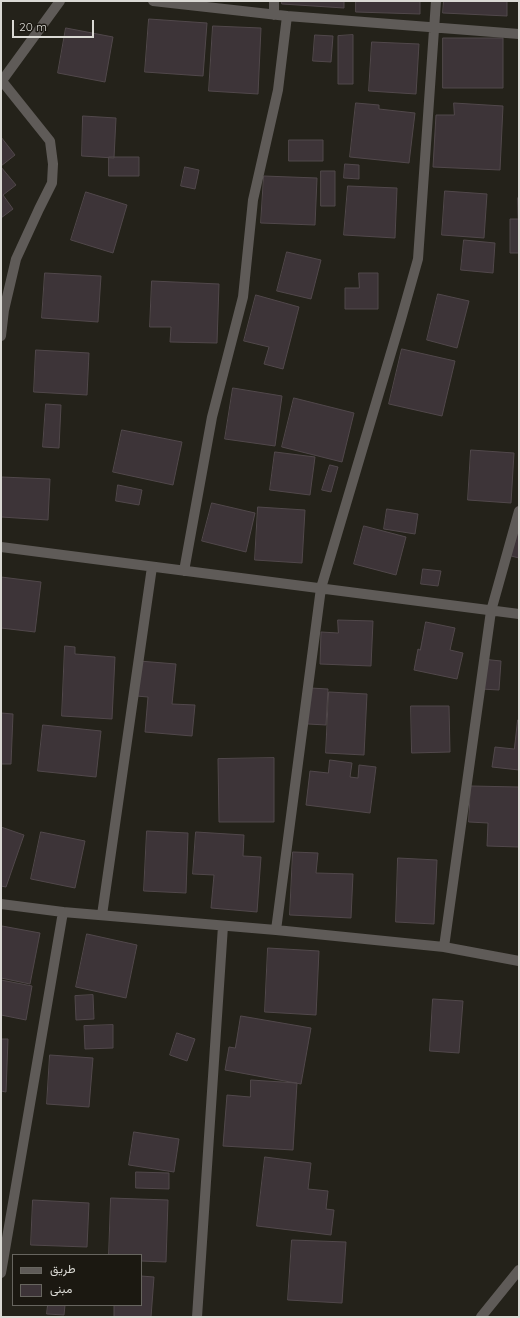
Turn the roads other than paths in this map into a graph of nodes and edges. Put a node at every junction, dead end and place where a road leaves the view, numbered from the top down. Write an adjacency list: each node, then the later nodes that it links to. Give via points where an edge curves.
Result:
1 (60, 1): 9 (street)
2 (153, 1): 5 (street)
3 (274, 1): 5 (street)
4 (436, 1): 7 (street)
5 (274, 15): 6 (street)
6 (287, 16): 7 (street); 14 (street, via 278,90 253,200 243,297 212,417)
7 (435, 28): 8 (street); 15 (street, via 418,259)
8 (519, 34)
9 (1, 82): 10 (street, via 50,141 53,164 52,183 16,258)
10 (1, 336)
11 (519, 511): 16 (street)
12 (1, 547): 13 (street)
13 (152, 567): 14 (street); 20 (street)
14 (184, 571): 15 (street)
15 (321, 588): 16 (street); 22 (street)
16 (491, 610): 17 (street); 23 (street)
17 (519, 614)
18 (1, 904): 19 (street)
19 (63, 912): 20 (street); 26 (street)
20 (102, 915): 21 (street)
21 (223, 926): 22 (street); 27 (street)
22 (276, 930): 23 (street)
23 (444, 947): 24 (street)
24 (519, 961)
25 (519, 1270): 28 (street)
26 (1, 1273)
27 (197, 1317)
28 (481, 1317)

